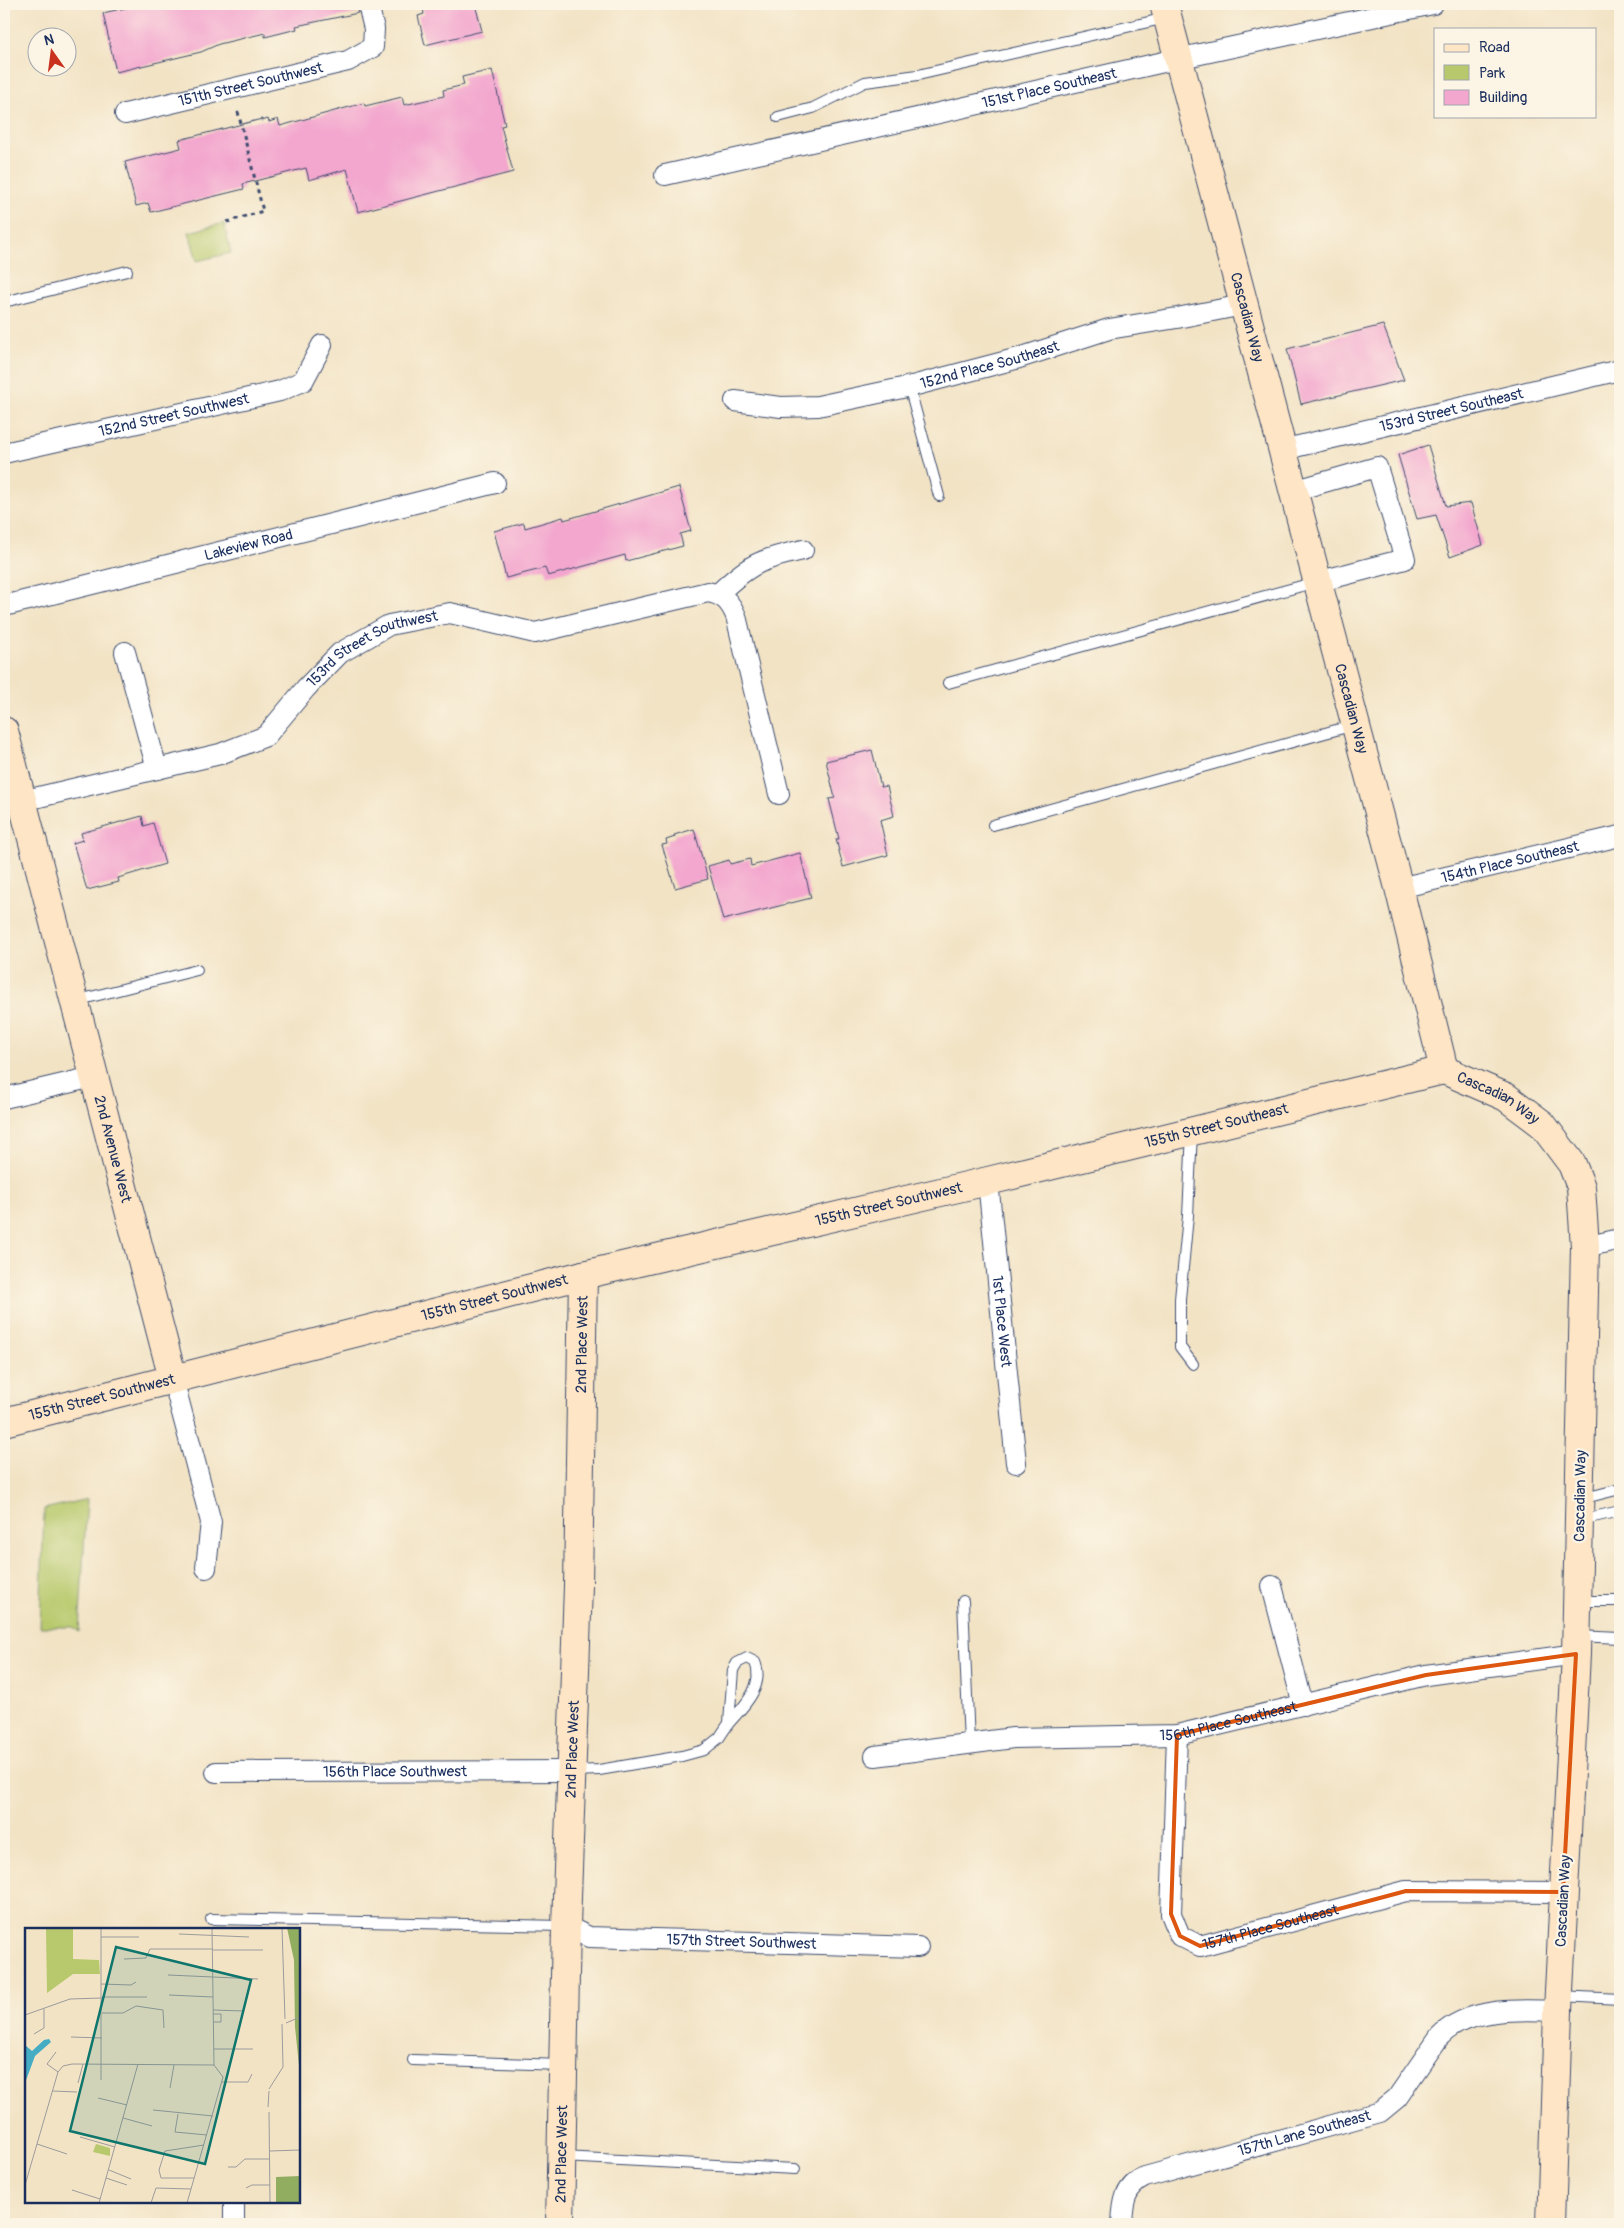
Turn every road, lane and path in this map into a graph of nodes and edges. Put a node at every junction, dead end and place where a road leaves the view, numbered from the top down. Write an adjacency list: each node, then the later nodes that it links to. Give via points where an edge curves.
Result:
1 (368, 4): 5 (street, 151th Street Southwest, via 374,29 373,47 348,61)
2 (1433, 4): 4 (street, 151st Place Southeast)
3 (1166, 11): 4 (street, Cascadian Way); 7 (lane, via 1039,49 918,75 865,82 813,108)
4 (1177, 59): 8 (street, 151st Place Southeast); 12 (street, Cascadian Way)
5 (232, 88): 6 (street, 151th Street Southwest); 9 (path, via 263,210)
6 (125, 114)
7 (778, 117)
8 (665, 175)
9 (227, 222)
10 (127, 272): 11 (lane)
11 (4, 302)
12 (1243, 305): 15 (street, 152nd Place Southeast, via 1109,329 1019,358); 17 (street, Cascadian Way)
13 (322, 345): 18 (street, 152nd Street Southwest, via 303,381 280,390)
14 (1620, 370): 17 (street, 153rd Street Southeast)
15 (909, 386): 16 (street, 152nd Place Southeast, via 818,406 781,407); 21 (lane)
16 (735, 401)
17 (1282, 450): 20 (street, Cascadian Way)
18 (4, 454)
19 (495, 483): 25 (street, Lakeview Road)
20 (1293, 490): 23 (street, Cascadian Way); 23 (street, via 1377,467 1405,559)
21 (939, 496)
22 (803, 550): 24 (street, via 750,566)
23 (1317, 582): 27 (lane); 28 (street, Cascadian Way)
24 (718, 594): 30 (street, 153rd Street Southwest, via 708,592 535,633 450,613 389,625 340,653 266,736 220,754); 31 (street, via 730,602 736,616)
25 (4, 606)
26 (125, 652): 30 (street)
27 (948, 683)
28 (1355, 725): 33 (lane); 35 (street, Cascadian Way)
29 (4, 731): 32 (street, 2nd Avenue West)
30 (157, 769): 32 (street, 153rd Street Southwest)
31 (779, 794)
32 (22, 801): 37 (street, 2nd Avenue West)
33 (993, 825)
34 (1620, 836): 35 (street, 154th Place Southeast)
35 (1399, 888): 38 (street, Cascadian Way)
36 (197, 970): 37 (lane)
37 (74, 1001): 39 (street, 2nd Avenue West)
38 (1444, 1070): 41 (street, 155th Street Southeast); 44 (street, Cascadian Way, via 1506,1097 1542,1124 1572,1164 1581,1187)
39 (93, 1077): 40 (street); 47 (street, 2nd Avenue West)
40 (4, 1098)
41 (1192, 1132): 42 (street, 155th Street Southeast); 46 (lane, via 1180,1299 1180,1348)
42 (988, 1181): 45 (street, 155th Street Southwest); 49 (street, 1st Place West)
43 (1620, 1239): 44 (street)
44 (1585, 1247): 51 (street, Cascadian Way)
45 (583, 1275): 47 (street, 155th Street Southwest); 65 (street, 2nd Place West)
46 (1193, 1364)
47 (173, 1378): 48 (street, 155th Street Southwest); 53 (street, 2nd Avenue West, via 211,1522)
48 (4, 1422)
49 (1016, 1463)
50 (1620, 1489): 51 (lane)
51 (1580, 1510): 52 (lane); 56 (street, Cascadian Way)
52 (1620, 1511)
53 (206, 1568)
54 (1272, 1586): 60 (street)
55 (963, 1600): 63 (lane)
56 (1578, 1601): 57 (lane); 59 (street, Cascadian Way)
57 (1620, 1601)
58 (1620, 1638): 59 (lane)
59 (1577, 1645): 60 (street, 156th Place Southeast, via 1426,1675); 67 (street, Cascadian Way)
60 (1303, 1705): 62 (street, 156th Place Southeast)
61 (729, 1723): 61 (lane, via 733,1670 737,1663 747,1658 756,1662 758,1681); 65 (lane, via 719,1738 704,1750 599,1770)
62 (1177, 1735): 63 (street, 156th Place Southeast, via 1013,1738); 67 (street, 157th Place Southeast, via 1171,1914 1180,1936 1200,1946 1406,1891)
63 (969, 1744): 64 (street, 156th Place Southeast)
64 (875, 1756)
65 (572, 1771): 66 (street, 156th Place Southwest); 69 (street, 2nd Place West)
66 (216, 1772)
67 (1563, 1892): 72 (street, Cascadian Way)
68 (211, 1918): 69 (lane)
69 (566, 1926): 70 (street, 157th Street Southwest, via 589,1937); 74 (street, 2nd Place West)
70 (918, 1947)
71 (1620, 1999): 72 (lane)
72 (1558, 2004): 80 (street, 157th Lane Southeast, via 1465,2019 1454,2025 1439,2037 1397,2098 1380,2112 1145,2177 1132,2184 1126,2193); 81 (street, Cascadian Way)
73 (413, 2060): 74 (lane)
74 (563, 2065): 75 (street, 2nd Place West)
75 (561, 2157): 76 (lane); 79 (street, 2nd Place West)
76 (795, 2169)
77 (234, 2203): 78 (street)
78 (234, 2224)
79 (560, 2224)
80 (1122, 2224)
81 (1551, 2224)

